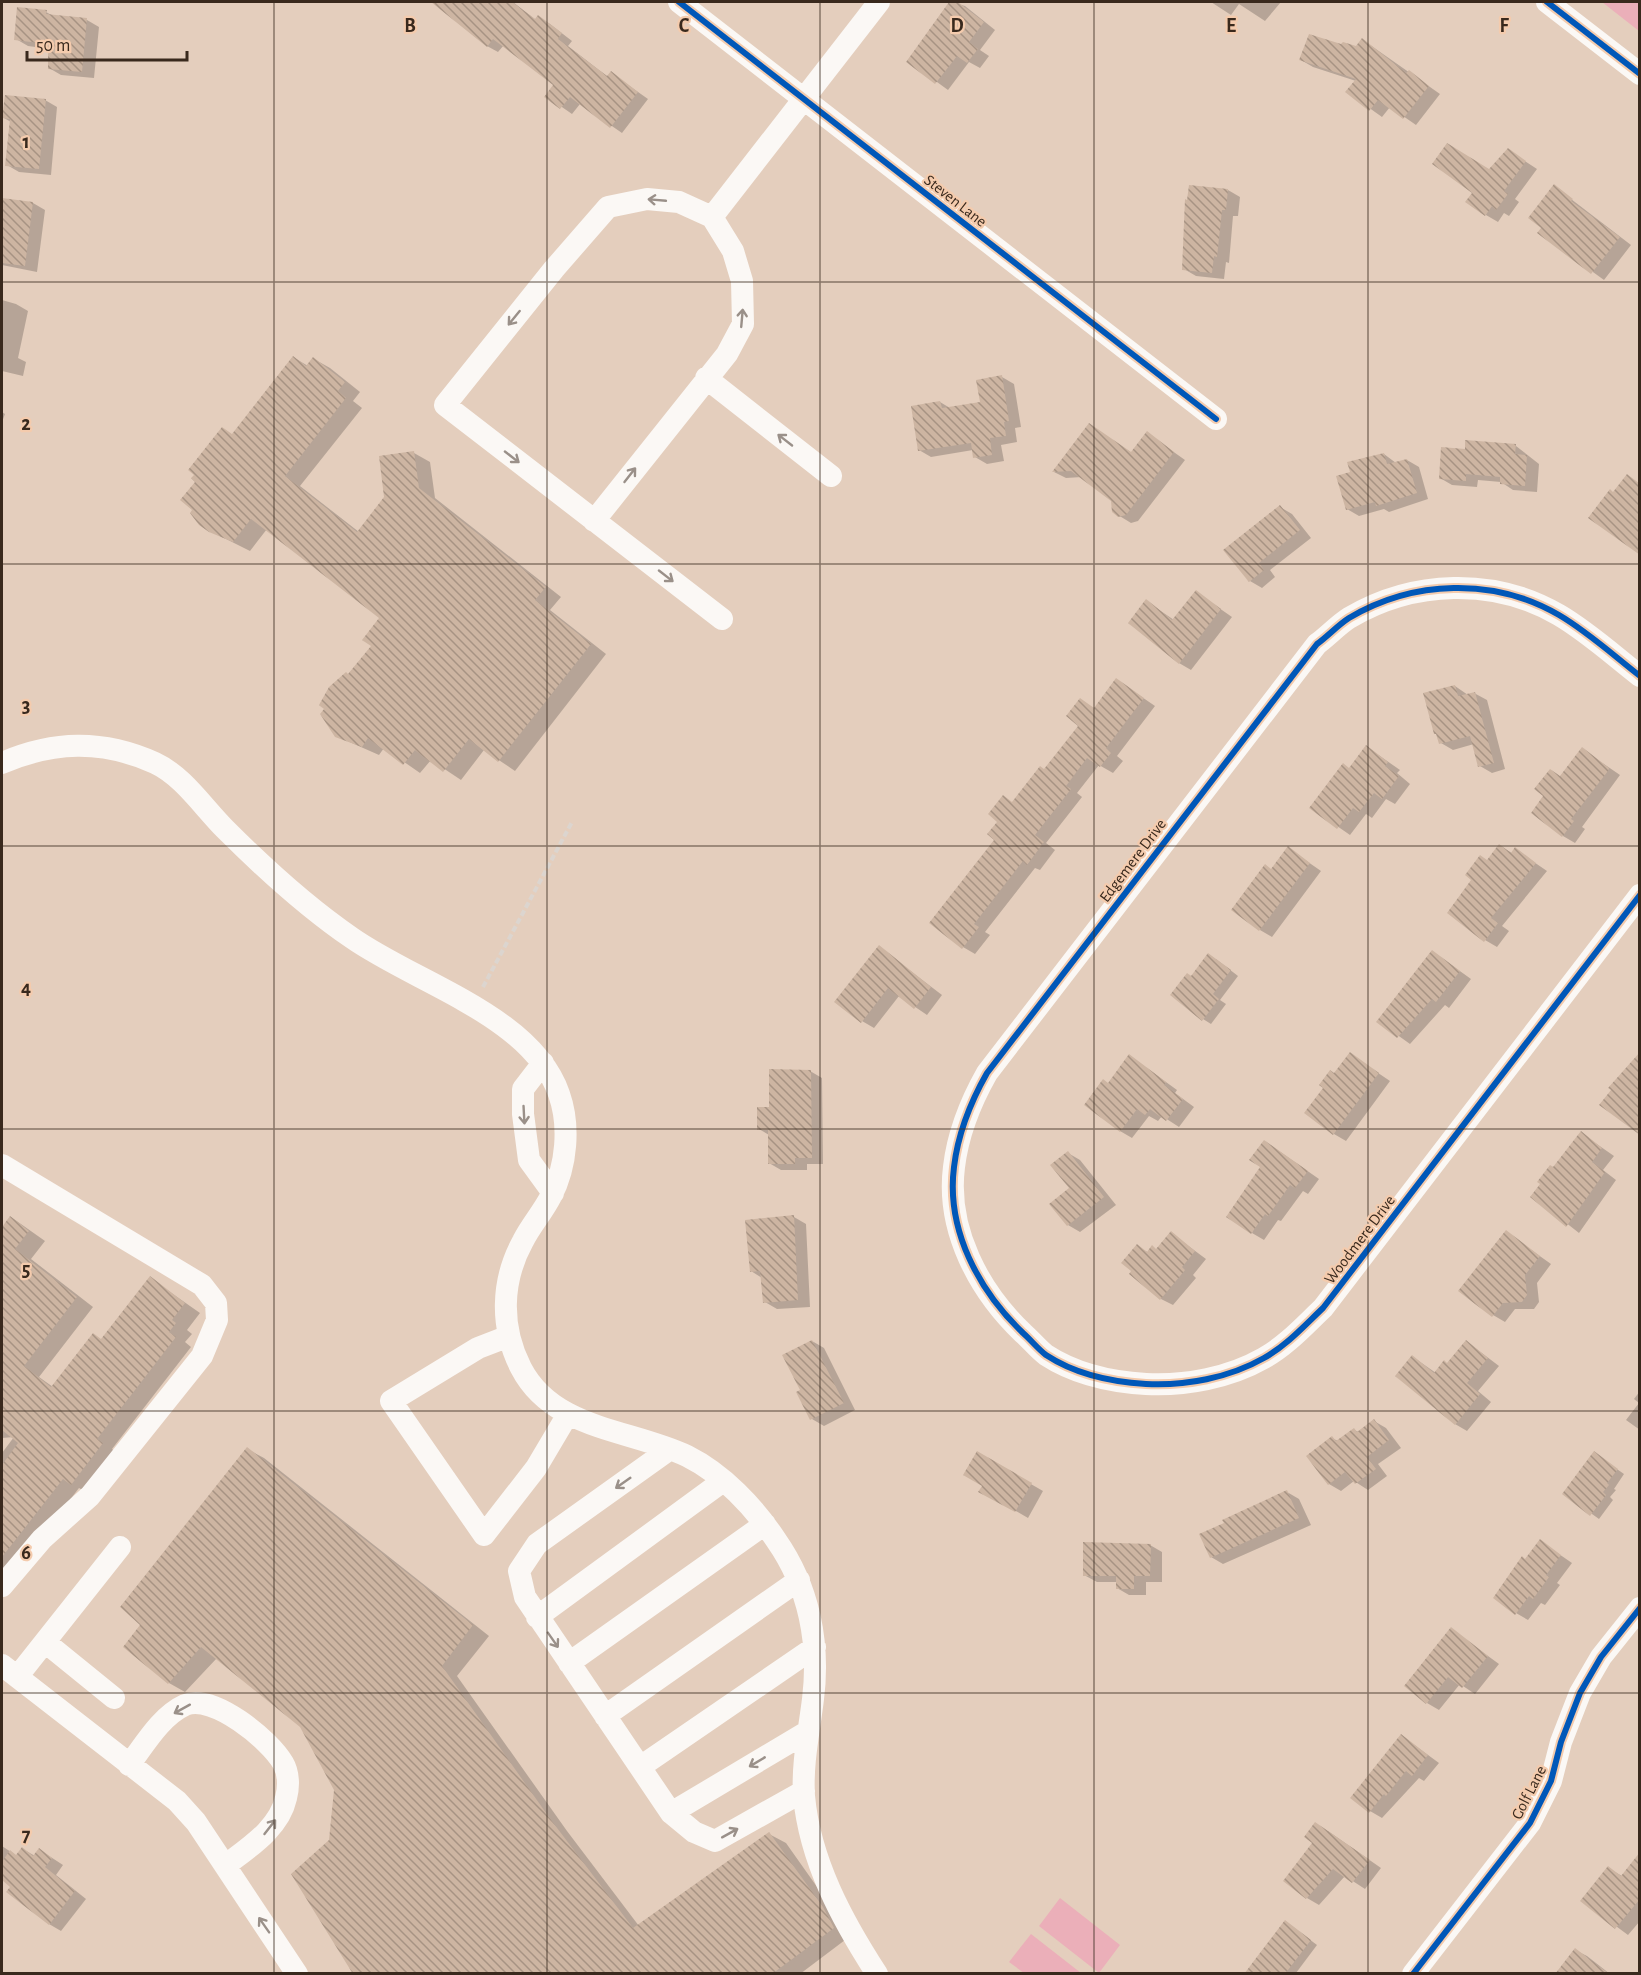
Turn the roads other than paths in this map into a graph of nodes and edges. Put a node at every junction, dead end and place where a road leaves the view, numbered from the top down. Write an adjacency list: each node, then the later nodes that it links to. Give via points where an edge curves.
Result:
1 (679, 2): 5 (street, Steven Lane)
2 (879, 2): 5 (street)
3 (1546, 2): 4 (street)
4 (1640, 74)
5 (804, 98): 6 (street); 8 (street, Steven Lane)
6 (712, 217): 7 (street, one-way to 6, via 727,354 743,324 742,281 733,251); 10 (street, one-way to 10, via 679,202 647,199 608,207 445,405)
7 (706, 378): 9 (street, one-way to 7); 10 (street, one-way to 7)
8 (1216, 419)
9 (831, 476)
10 (594, 521): 11 (street, one-way to 11)
11 (722, 619)
12 (1640, 676): 18 (street, Edgemere Drive, via 1565,619 1530,601 1483,589 1434,589 1395,597 1349,619 1317,644 987,1073 972,1100 961,1129 954,1190 965,1249)
13 (2, 763): 15 (street, via 32,750 79,743 157,764 185,785 294,896 398,968 473,1005 516,1035)
14 (1640, 895): 18 (street, Woodmere Drive, via 1323,1308 1279,1348 1217,1377 1168,1385 1119,1382 1090,1375 1045,1354)
15 (543, 1063): 17 (street, via 561,1098 567,1132); 17 (street, one-way to 17, via 524,1089 523,1114 529,1160)
16 (2, 1165): 26 (street, via 202,1285 216,1303 217,1320 202,1356 90,1496 42,1539)
17 (554, 1193): 19 (street, via 525,1235 511,1266 506,1288)
18 (1001, 1312)
19 (509, 1336): 20 (street, via 523,1371 538,1393); 20 (street, via 478,1348 391,1401 484,1535 536,1468)
20 (568, 1414): 21 (street)
21 (670, 1449): 22 (street, via 711,1470); 28 (street, one-way to 28, via 537,1544 519,1571 525,1597)
22 (723, 1481): 23 (street); 28 (street)
23 (765, 1524): 25 (street); 31 (street)
24 (120, 1547): 29 (street)
25 (799, 1580): 30 (street); 34 (street)
26 (2, 1586)
27 (1640, 1608): 43 (street, Golf Lane, via 1601,1657 1580,1693 1551,1781 1530,1823)
28 (537, 1617): 31 (street, one-way to 31)
29 (45, 1642): 32 (street); 33 (street)
30 (815, 1647): 35 (street); 37 (street)
31 (569, 1662): 34 (street)
32 (9, 1671): 36 (street)
33 (114, 1698)
34 (605, 1716): 37 (street)
35 (807, 1732): 38 (street); 39 (street, one-way to 39)
36 (129, 1765): 40 (street, via 177,1801); 40 (street, one-way to 36, via 267,1832 286,1800 287,1775 276,1752 239,1720 201,1702 186,1705 166,1718)
37 (640, 1767): 39 (street)
38 (804, 1791): 39 (street, one-way to 38, via 694,1832 715,1841); 42 (street, via 807,1820 826,1880 842,1916)
39 (671, 1814)
40 (226, 1865): 41 (street, one-way to 40)
41 (297, 1974)
42 (878, 1974)
43 (1413, 1974)

